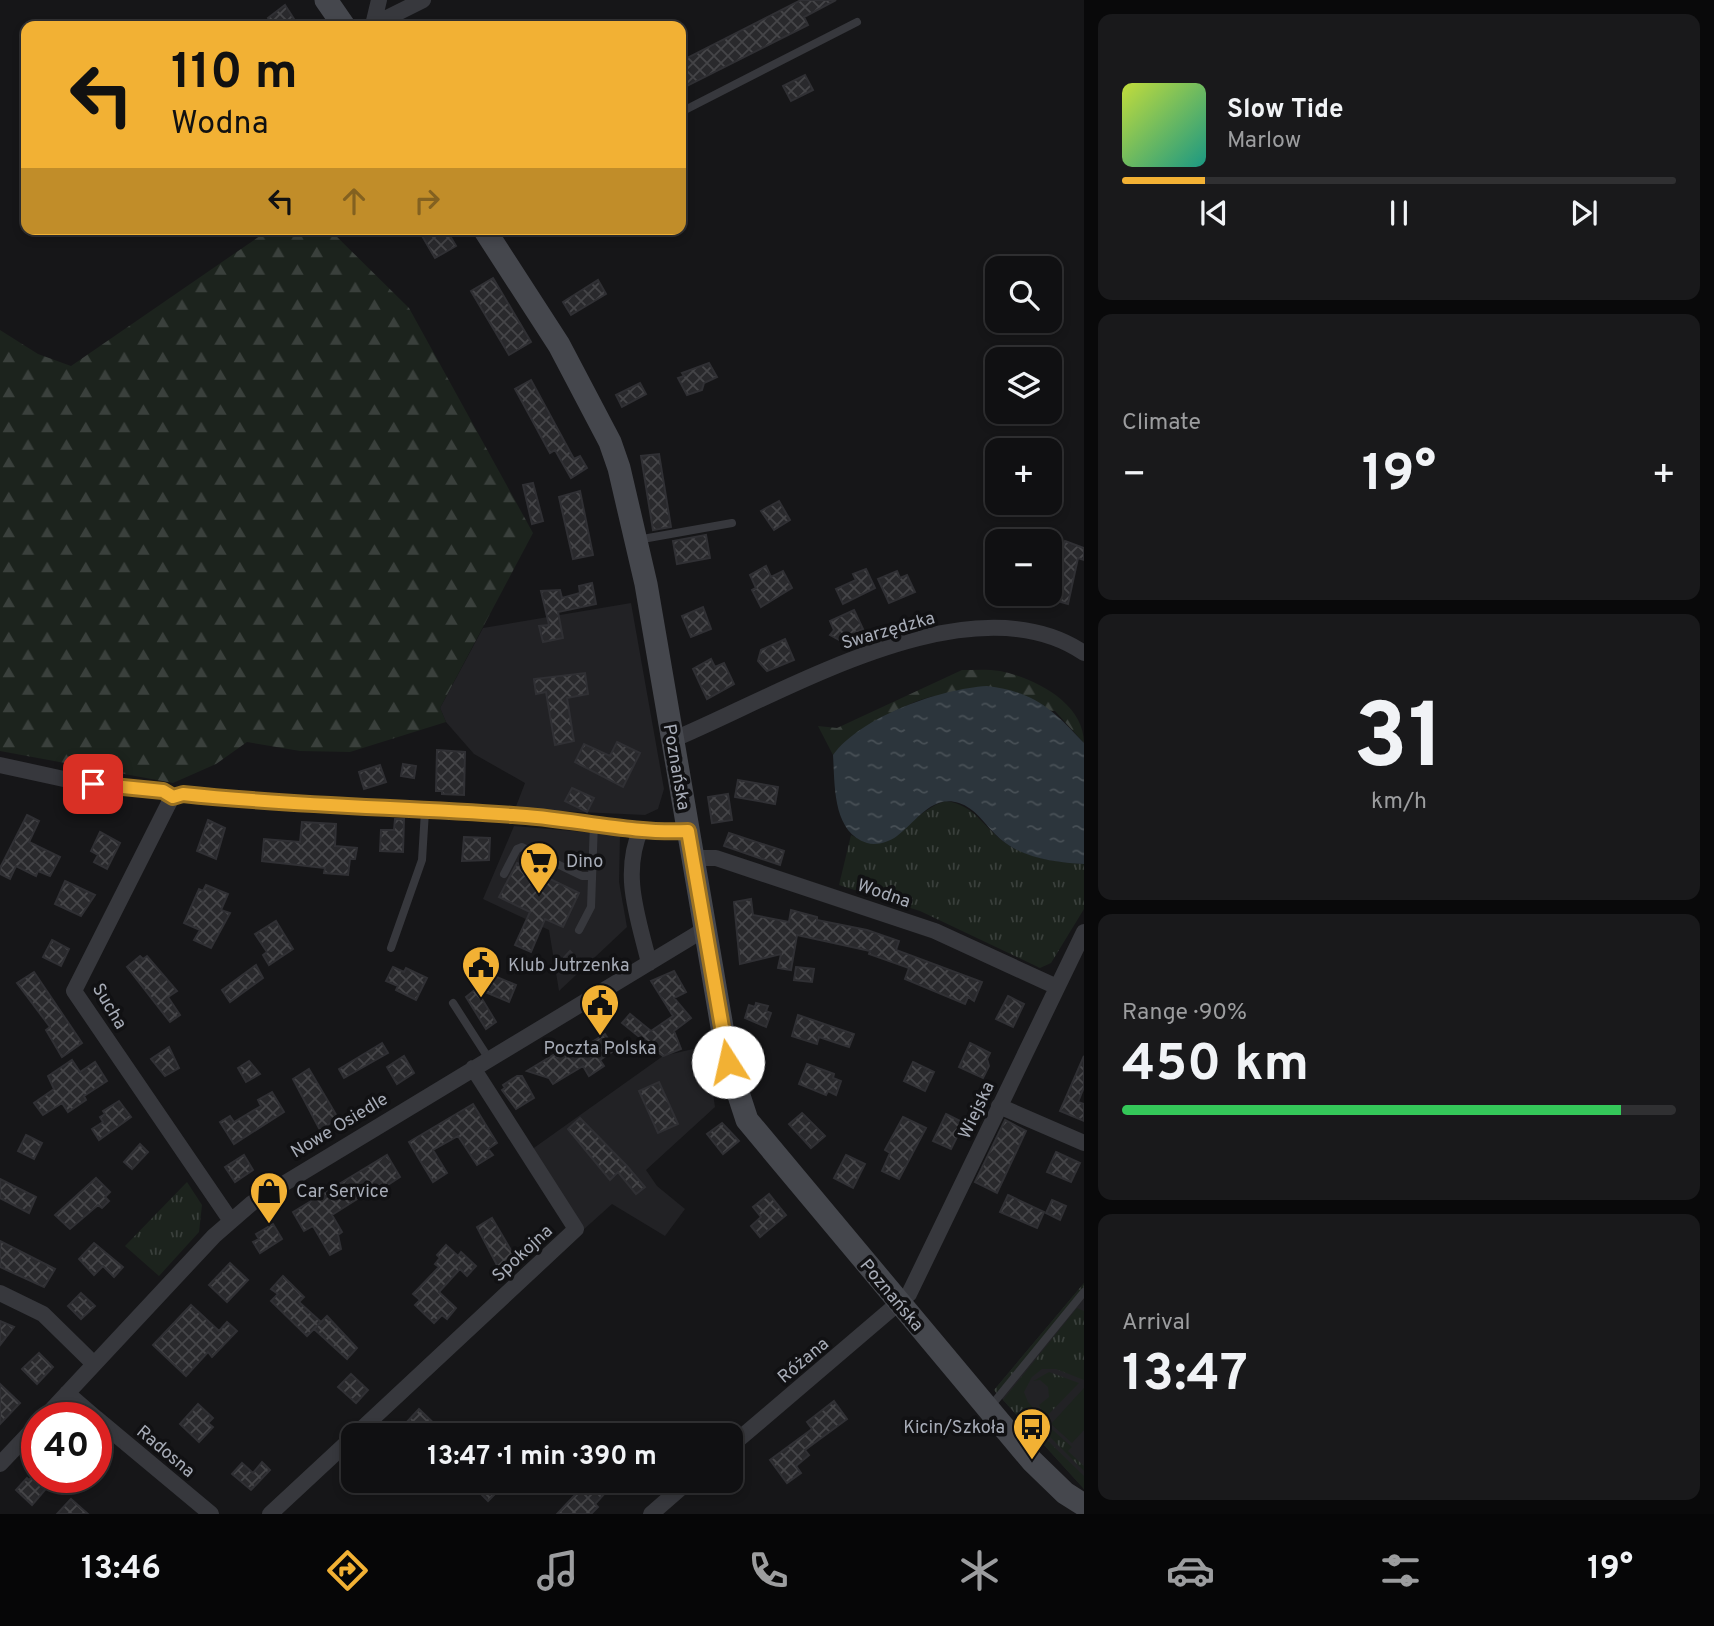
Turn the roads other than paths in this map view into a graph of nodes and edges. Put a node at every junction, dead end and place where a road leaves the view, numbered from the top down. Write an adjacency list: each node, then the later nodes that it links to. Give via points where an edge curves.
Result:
1 (326, 0): 4 (street)
2 (379, 0): 5 (street)
3 (424, 0): 6 (street)
4 (341, 21)
5 (373, 21)
6 (382, 21)
7 (857, 22): 8 (lane)
8 (686, 109)
9 (488, 235): 11 (street, Poznańska, via 587,395 619,468)
10 (732, 523): 11 (lane)
11 (637, 540): 13 (street, Poznańska)
12 (1084, 653): 13 (street, Swarzędzka, via 1041,633 1001,628 919,638 857,656)
13 (672, 740): 19 (street, Poznańska)
14 (0, 765): 15 (street, via 73,781 163,791)
15 (173, 797): 16 (street, via 183,794 282,805); 34 (street, Sucha, via 74,991)
16 (425, 811): 17 (street); 26 (lane, via 422,860)
17 (594, 822): 18 (street); 22 (lane)
18 (641, 830): 19 (street); 27 (street, via 631,857 631,885)
19 (688, 831): 20 (street, Poznańska)
20 (693, 858): 23 (street, Poznańska); 28 (street, Wodna, via 716,858 873,908)
21 (504, 874): 22 (lane, via 522,847 582,876)
22 (592, 876): 24 (lane, via 591,907)
23 (705, 929): 27 (street, Nowe Osiedle); 37 (street, Poznańska, via 728,1062 747,1120)
24 (579, 930)
25 (1084, 932): 28 (street, Wiejska)
26 (391, 948)
27 (649, 963): 30 (street, Nowe Osiedle)
28 (1056, 987): 32 (street, Wiejska)
29 (453, 1003): 30 (lane)
30 (489, 1059): 31 (street, Nowe Osiedle)
31 (473, 1068): 34 (street, Nowe Osiedle, via 278,1185); 43 (street, Spokojna, via 576,1229)
32 (999, 1107): 33 (street); 37 (street, Wiejska, via 909,1294)
33 (1084, 1143)
34 (232, 1221): 38 (street, Nowe Osiedle)
35 (1084, 1292): 42 (lane)
36 (0, 1293): 38 (street, via 43,1314)
37 (900, 1304): 42 (street, Poznańska); 45 (street, Różana)
38 (94, 1364): 39 (street, Nowe Osiedle)
39 (67, 1393): 40 (street, Nowe Osiedle); 41 (street, Radosna)
40 (59, 1402)
41 (77, 1402)
42 (989, 1410): 51 (street, Poznańska, via 1050,1479)
43 (368, 1423)
44 (112, 1431): 52 (street, Radosna)
45 (743, 1436)
46 (21, 1442): 48 (street)
47 (341, 1448): 53 (street, Spokojna)
48 (0, 1464)
49 (675, 1493): 50 (street)
50 (669, 1498): 54 (street); 55 (street)
51 (1084, 1505)
52 (211, 1514)
53 (270, 1514)
54 (651, 1514)
55 (676, 1514)

